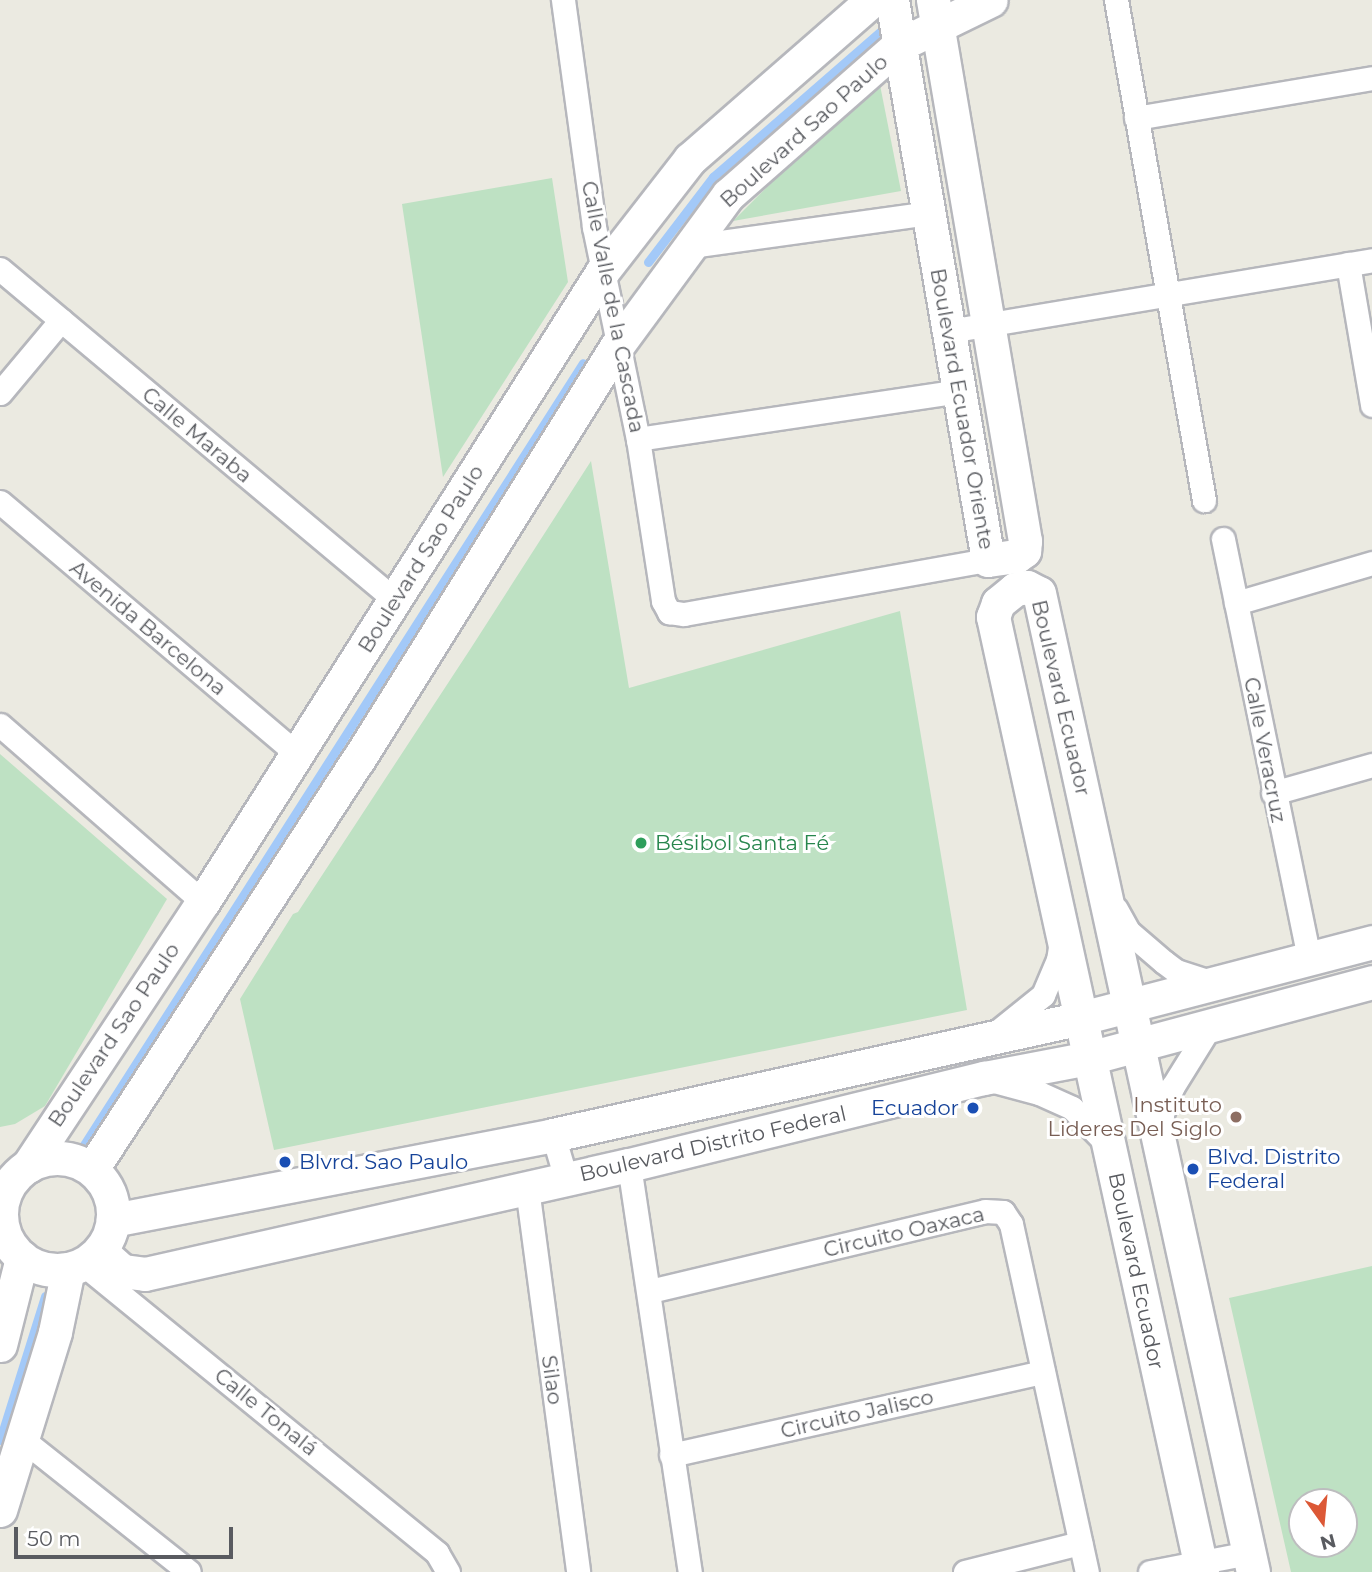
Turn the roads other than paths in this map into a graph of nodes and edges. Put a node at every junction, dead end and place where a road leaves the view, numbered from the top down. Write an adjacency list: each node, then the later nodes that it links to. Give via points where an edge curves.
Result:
1 (563, 0): 15 (street, Calle Valle de la Cascada)
2 (872, 0): 15 (street, Boulevard Sao Paulo, via 690,159)
3 (892, 0): 7 (street, Boulevard Ecuador Oriente)
4 (991, 0): 6 (street, Boulevard Sao Paulo)
5 (1116, 0): 9 (street)
6 (935, 13): 7 (street, Boulevard Sao Paulo); 18 (street, Boulevard Ecuador Oriente)
7 (899, 45): 10 (street, Boulevard Ecuador Oriente); 11 (street, Boulevard Sao Paulo, via 728,195)
8 (1372, 79): 9 (street)
9 (1136, 118): 16 (street)
10 (928, 213): 11 (street); 19 (street, Boulevard Ecuador Oriente)
11 (691, 246): 20 (street, Boulevard Sao Paulo)
12 (1372, 260): 13 (street)
13 (1348, 264): 16 (street); 23 (street)
14 (0, 269): 17 (street, Calle Maraba)
15 (602, 272): 20 (street, Calle Valle de la Cascada); 30 (street, Boulevard Sao Paulo)
16 (1166, 293): 18 (street); 25 (street)
17 (61, 320): 22 (street); 30 (street, Calle Maraba)
18 (987, 325): 19 (street); 28 (street, Boulevard Ecuador Oriente, via 1025,541 1024,551 1017,556)
19 (949, 331): 21 (street, Boulevard Ecuador Oriente)
20 (617, 346): 24 (street, Calle Valle de la Cascada); 54 (street, Boulevard Sao Paulo, via 358,760)
21 (959, 391): 24 (street); 28 (street, Boulevard Ecuador Oriente)
22 (0, 393)
23 (1372, 405)
24 (638, 439): 28 (street, Calle Valle de la Cascada, via 663,601 669,612 684,614)
25 (1204, 499)
26 (0, 502): 33 (street, Avenida Barcelona)
27 (1223, 539): 31 (street, Calle Veracruz)
28 (988, 561)
29 (1372, 563): 31 (street)
30 (395, 600): 33 (street, Boulevard Sao Paulo)
31 (1236, 603): 35 (street, Calle Veracruz)
32 (0, 725): 37 (street)
33 (297, 754): 37 (street, Boulevard Sao Paulo)
34 (1372, 765): 35 (street)
35 (1273, 793): 40 (street, Calle Veracruz)
36 (1103, 887): 38 (street, Boulevard Ecuador, via 1039,593 1027,587 1015,589 998,603 993,617); 42 (street, via 1129,932 1147,948 1176,971); 43 (street, Boulevard Ecuador)
37 (203, 902): 55 (street, Boulevard Sao Paulo)
38 (1062, 935): 44 (street, Boulevard Ecuador); 46 (street, via 1058,960 1043,995)
39 (1372, 943): 40 (street, Boulevard Distrito Federal)
40 (1310, 961): 42 (street, Boulevard Distrito Federal)
41 (1372, 982): 45 (street, Boulevard Distrito Federal)
42 (1216, 984): 43 (street, Boulevard Distrito Federal)
43 (1129, 1005): 44 (street, Boulevard Distrito Federal); 47 (street, Boulevard Ecuador)
44 (1081, 1018): 46 (street, Boulevard Distrito Federal); 48 (street, Boulevard Ecuador)
45 (1209, 1028): 47 (street, Boulevard Distrito Federal); 51 (street, via 1173,1086 1162,1114)
46 (989, 1038): 50 (street, Boulevard Distrito Federal)
47 (1138, 1046): 48 (street, Boulevard Distrito Federal); 51 (street, Boulevard Ecuador)
48 (1089, 1058): 49 (street, Boulevard Distrito Federal); 52 (street, Boulevard Ecuador)
49 (984, 1079): 52 (street, via 1039,1093 1072,1108); 53 (street, Boulevard Distrito Federal)
50 (553, 1135): 56 (street); 58 (street, Boulevard Distrito Federal)
51 (1159, 1143): 69 (street, Boulevard Ecuador)
52 (1109, 1146): 70 (street, Boulevard Ecuador)
53 (629, 1165): 56 (street, Boulevard Distrito Federal); 62 (street)
54 (92, 1169): 55 (street, via 60,1158); 58 (street, via 113,1201)
55 (14, 1170): 59 (street, via 1,1209)
56 (566, 1179): 57 (street, Boulevard Distrito Federal)
57 (527, 1188): 61 (street, Boulevard Distrito Federal, via 145,1273); 73 (street, Silao)
58 (113, 1220): 61 (street)
59 (1, 1226): 60 (street)
60 (22, 1258): 61 (street, via 52,1270); 63 (street)
61 (84, 1261): 65 (street, via 55,1332); 71 (street, Calle Tonalá, via 426,1544)
62 (650, 1292): 64 (street, Circuito Oaxaca, via 985,1211 1003,1212 1011,1224); 66 (street)
63 (0, 1345)
64 (1043, 1372): 66 (street, Circuito Jalisco); 68 (street, Circuito Oaxaca)
65 (22, 1439): 67 (street); 72 (street)
66 (671, 1455): 74 (street)
67 (0, 1510)
68 (1080, 1544): 75 (street); 76 (street, Circuito Oaxaca)
69 (1251, 1563): 70 (street)
70 (1201, 1567): 77 (street)
71 (447, 1568)
72 (189, 1572)
73 (578, 1572)
74 (690, 1572)
75 (965, 1572)
76 (1087, 1572)
77 (1150, 1572)

